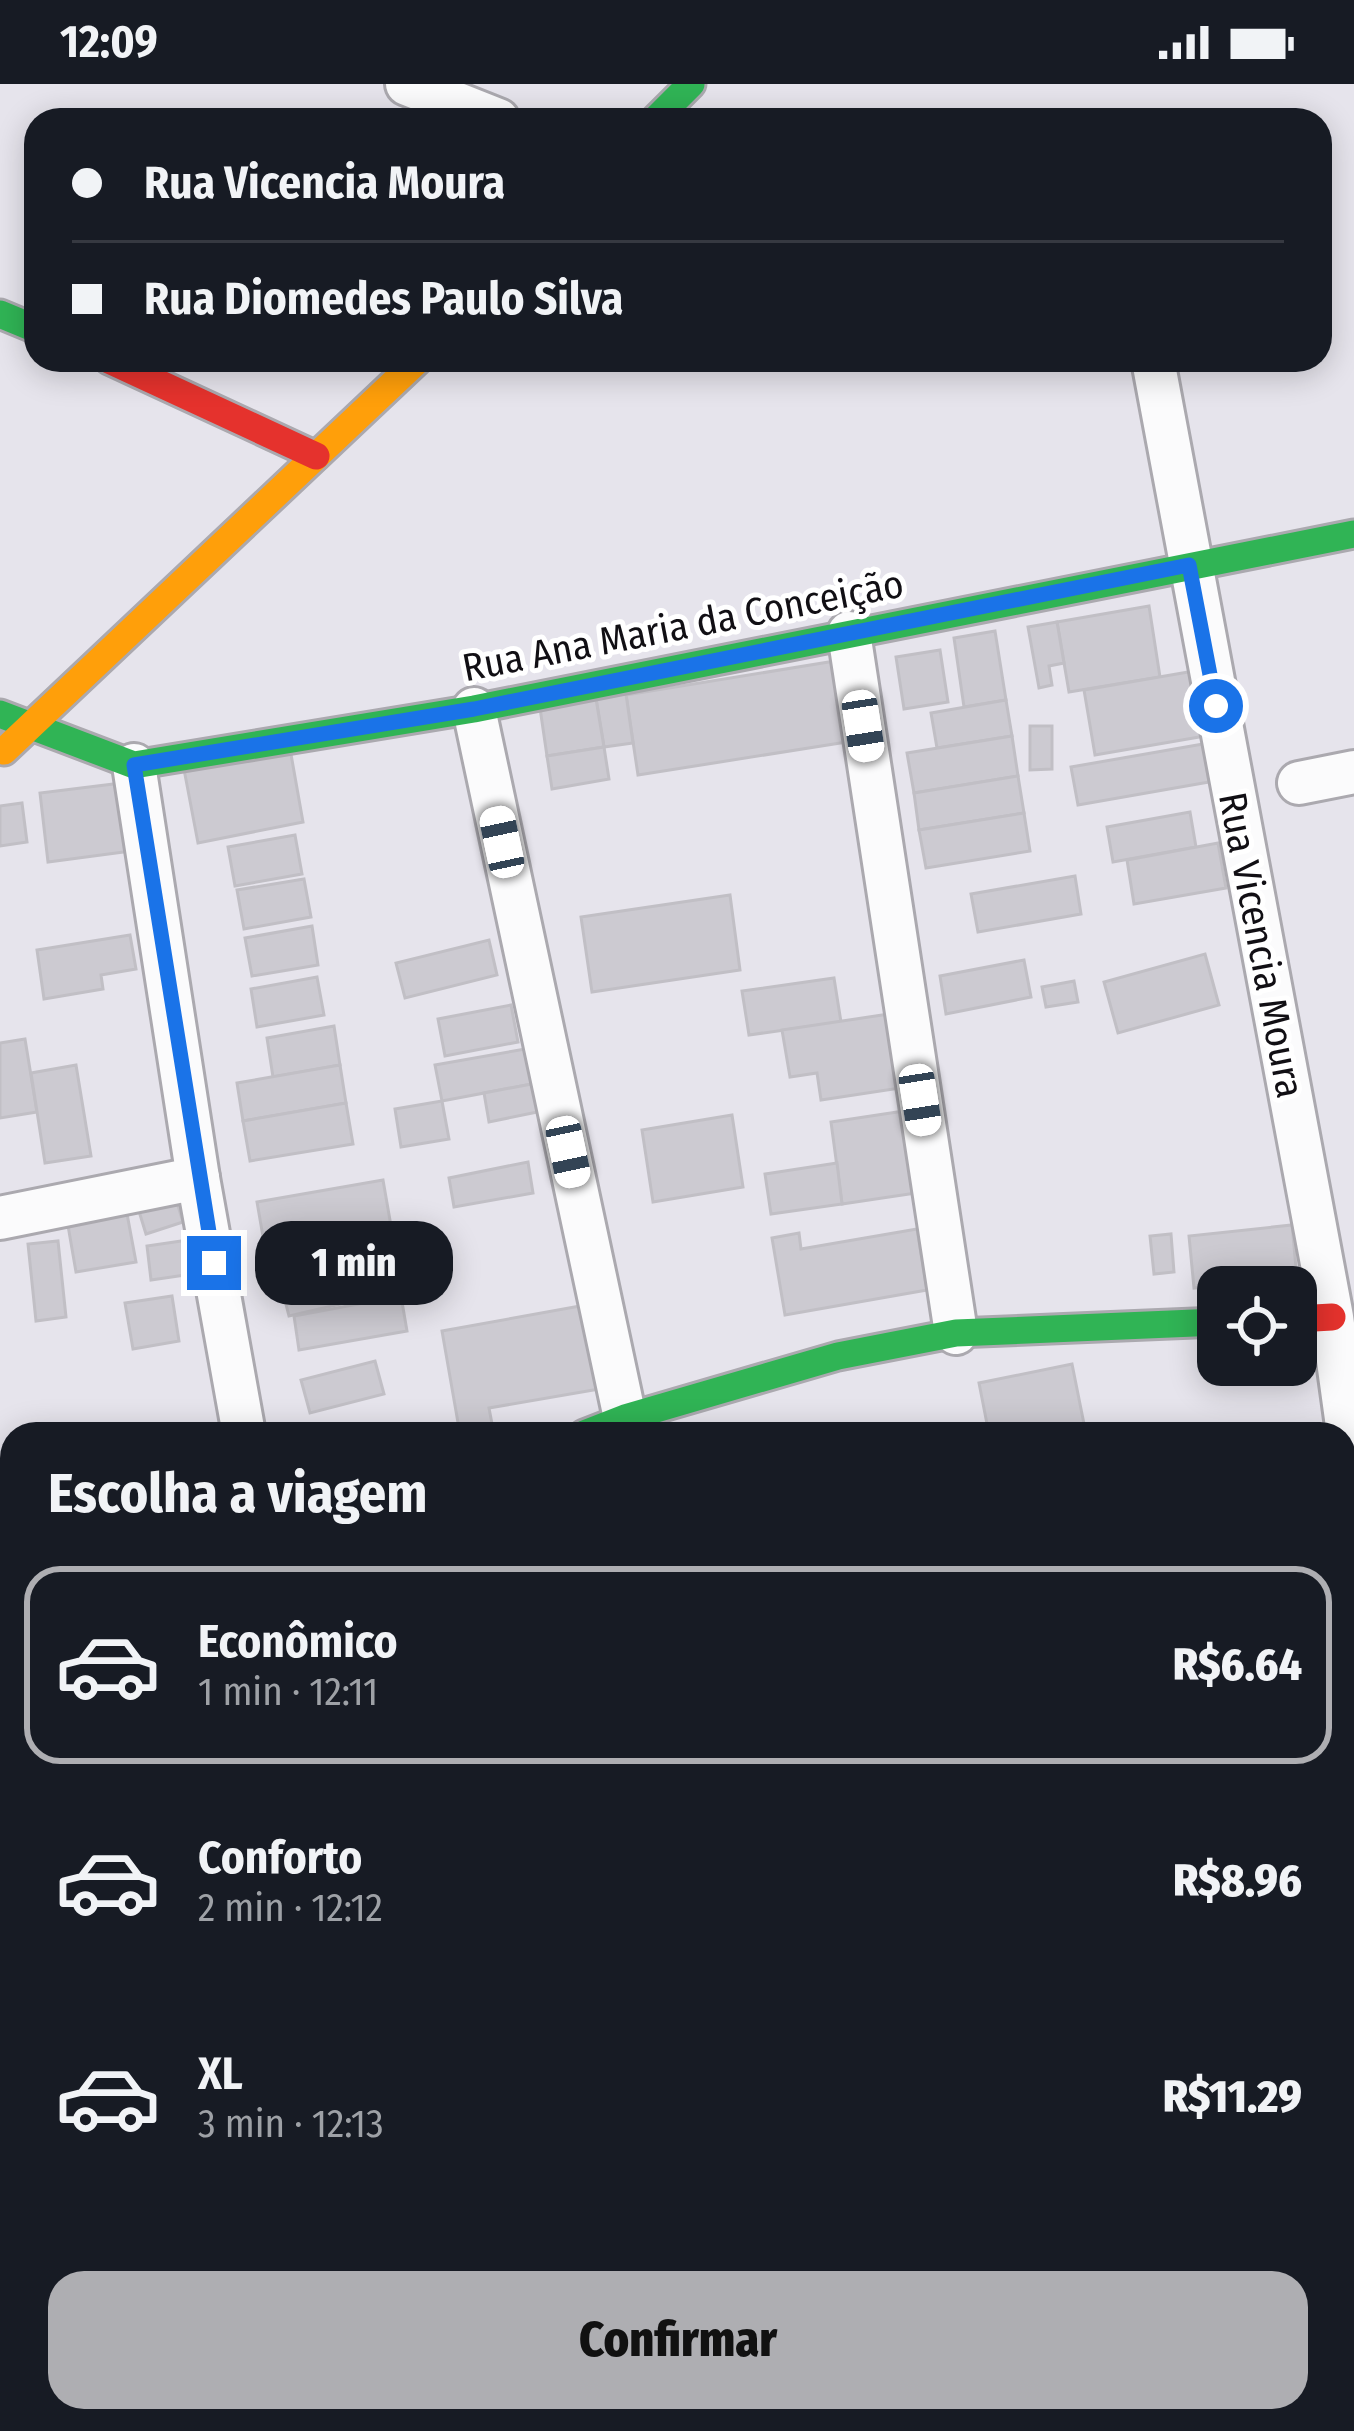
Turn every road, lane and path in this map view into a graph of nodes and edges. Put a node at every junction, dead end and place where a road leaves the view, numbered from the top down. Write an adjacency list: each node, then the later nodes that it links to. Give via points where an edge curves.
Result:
1 (406, 84): 3 (street)
2 (691, 84): 4 (street)
3 (467, 108)
4 (667, 108)
5 (135, 372): 8 (street)
6 (405, 372): 8 (street)
7 (1155, 372): 10 (street, Rua Vicencia Moura)
8 (316, 456): 14 (street)
9 (1354, 534): 10 (street, Rua Ana Maria da Conceição)
10 (1189, 565): 11 (street, Rua Ana Maria da Conceição); 21 (street, Rua Vicencia Moura)
11 (849, 633): 12 (street, Rua Ana Maria da Conceição); 24 (street)
12 (474, 709): 16 (street, Rua Ana Maria da Conceição); 25 (street)
13 (0, 714): 14 (street, Rua Ana Maria da Conceição)
14 (30, 728): 15 (street); 16 (street, Rua Ana Maria da Conceição)
15 (0, 755)
16 (134, 765): 19 (street)
17 (1354, 772): 18 (street)
18 (1299, 783)
19 (199, 1178): 20 (street); 26 (street)
20 (0, 1218)
21 (1305, 1266)
22 (1197, 1323): 24 (street)
23 (1317, 1330): 28 (street, Rua Vicencia Moura)
24 (956, 1333): 25 (street, via 838,1356)
25 (625, 1418): 27 (street)
26 (242, 1422)
27 (615, 1422)
28 (1340, 1422)

